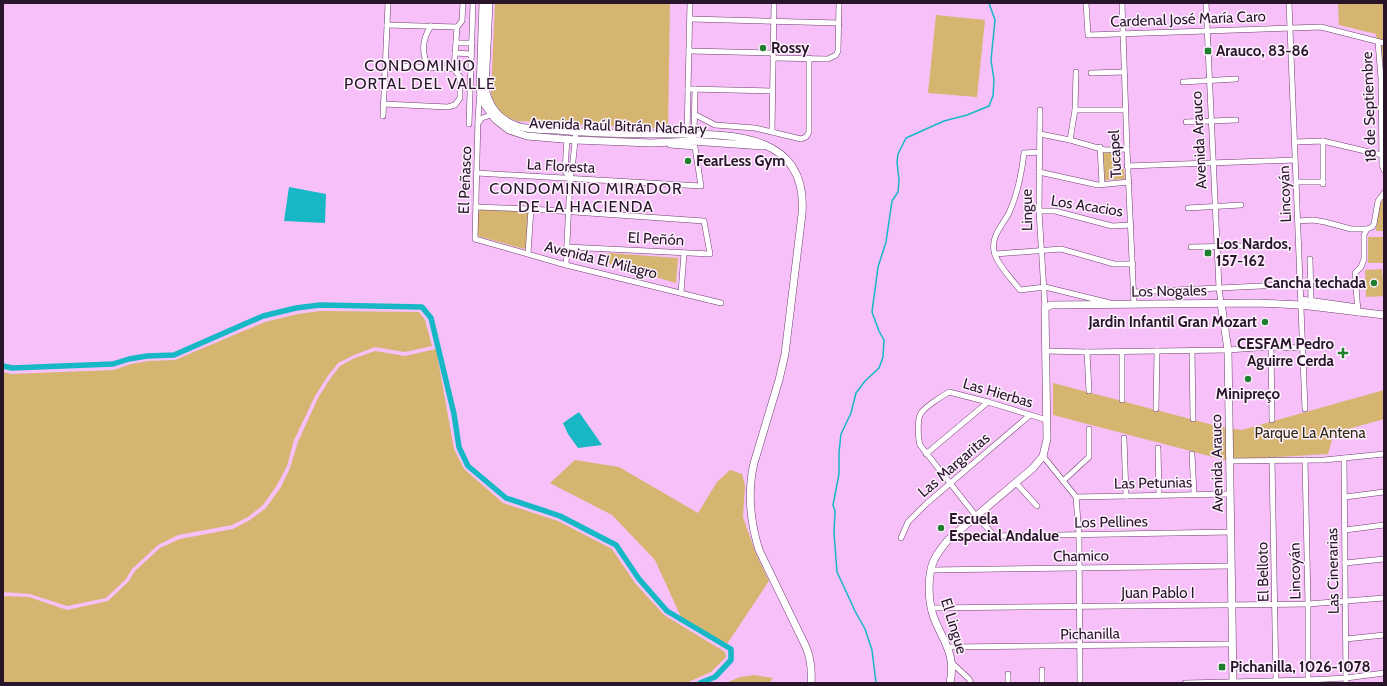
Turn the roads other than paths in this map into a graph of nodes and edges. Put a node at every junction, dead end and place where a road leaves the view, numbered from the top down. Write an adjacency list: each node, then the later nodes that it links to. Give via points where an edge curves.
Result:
1 (388, 3): 16 (street)
2 (463, 3): 18 (street, via 462,20)
3 (473, 3): 24 (street)
4 (483, 3): 41 (main road, Avenida Raúl Bitrán Nachary)
5 (489, 3): 55 (main road, Avenida Raúl Bitrán Nachary, via 485,88 493,108 500,117 512,125 530,129)
6 (690, 3): 13 (street)
7 (774, 3): 14 (street)
8 (839, 3): 15 (street)
9 (1086, 3): 21 (street, Cardenal José María Caro, via 1088,35)
10 (1122, 3): 21 (street, Tucapel)
11 (1206, 3): 20 (street, Avenida Arauco)
12 (1289, 3): 19 (street, Lincoyán)
13 (690, 19): 14 (street); 25 (street)
14 (773, 21): 15 (street); 28 (street)
15 (839, 23): 29 (street, via 836,55 828,59)
16 (387, 25): 17 (street); 30 (street)
17 (431, 26): 18 (street); 31 (street, via 423,48)
18 (457, 27): 23 (street)
19 (1290, 27): 20 (street, Cardenal José María Caro); 22 (street, Cardenal José María Caro, via 1325,27); 63 (street, Lincoyán)
20 (1207, 30): 21 (street, Cardenal José María Caro); 37 (street, Avenida Arauco)
21 (1123, 33): 34 (street, Tucapel)
22 (1381, 42): 67 (street, 18 de Septiembre)
23 (456, 43): 24 (street); 26 (street)
24 (472, 43): 27 (street)
25 (689, 51): 28 (street); 39 (street)
26 (455, 53): 27 (street); 32 (street)
27 (471, 54): 54 (street)
28 (773, 56): 29 (street); 42 (street)
29 (809, 58): 56 (street, via 809,132 801,139)
30 (385, 66): 31 (street); 43 (street)
31 (429, 67): 32 (street)
32 (454, 69): 43 (street, via 460,76 460,98 455,105 448,107)
33 (1076, 72): 45 (street)
34 (1124, 72): 35 (street); 46 (street, Tucapel)
35 (1091, 73)
36 (1236, 80): 37 (street)
37 (1210, 81): 38 (street); 50 (street, Avenida Arauco)
38 (1183, 82)
39 (688, 89): 40 (street); 59 (street)
40 (695, 89): 42 (street); 47 (street)
41 (480, 90): 48 (main road, Avenida Raúl Bitrán Nachary); 53 (street, El Peñasco)
42 (772, 91): 56 (street)
43 (383, 104): 49 (street)
44 (1040, 110): 58 (street, Lingue)
45 (1076, 110): 46 (street); 61 (street)
46 (1125, 110): 65 (street, Tucapel)
47 (694, 114): 56 (street, via 715,125); 59 (street)
48 (492, 115): 53 (street, via 482,118); 60 (main road, Avenida Raúl Bitrán Nachary, via 504,127 520,135)
49 (383, 116)
50 (1211, 120): 51 (street); 52 (street); 69 (street, Avenida Arauco)
51 (1236, 120)
52 (1186, 122)
53 (478, 123): 73 (street, El Peñasco)
54 (469, 124)
55 (568, 131): 57 (main road, Avenida Raúl Bitrán Nachary); 60 (street)
56 (772, 131)
57 (576, 132): 59 (main road, Avenida Raúl Bitrán Nachary, via 647,134); 60 (street)
58 (1040, 134): 61 (street); 66 (street, Lingue)
59 (692, 139): 60 (main road, Avenida Raúl Bitrán Nachary, via 651,143); 74 (street, La Floresta, via 701,186); 185 (main road, Avenida Raúl Bitrán Nachary, via 770,147 785,157 796,171 802,190 803,209 785,354 751,477 749,502 759,550 811,660)
60 (571, 140): 74 (street, via 565,171)
61 (1070, 140): 64 (street)
62 (1323, 141): 63 (street); 67 (street); 76 (street, via 1323,183)
63 (1295, 142): 68 (street, Lincoyán)
64 (1100, 147): 65 (street, via 1105,150); 77 (street)
65 (1127, 149): 70 (street, Tucapel)
66 (1040, 152): 72 (street, Lingue); 97 (street, via 1024,153 1022,171 1009,212 996,234)
67 (1382, 155): 71 (street, 18 de Septiembre)
68 (1295, 160): 69 (street); 76 (street, Lincoyán)
69 (1213, 163): 70 (street); 80 (street, Avenida Arauco)
70 (1128, 166): 75 (street, Tucapel)
71 (1384, 170)
72 (1039, 172): 77 (street); 84 (street, Lingue)
73 (477, 173): 74 (street, La Floresta); 81 (street, El Peñasco)
74 (570, 179): 85 (street)
75 (1129, 182): 77 (street); 87 (street, Tucapel)
76 (1296, 182): 86 (street, Lincoyán)
77 (1102, 184)
78 (1384, 193): 88 (street, via 1378,201 1374,224)
79 (1241, 205): 80 (street)
80 (1215, 206): 82 (street); 93 (street, Avenida Arauco)
81 (476, 207): 83 (street); 89 (street, El Peñasco)
82 (1188, 208)
83 (531, 209): 85 (street); 95 (street)
84 (1039, 211): 87 (street, Los Acacios, via 1055,211 1112,226); 94 (street, Lingue)
85 (568, 212): 91 (street); 96 (street, El Peñón, via 704,222 710,254)
86 (1298, 221): 88 (street, via 1313,220 1351,229); 101 (street, Lincoyán)
87 (1131, 225): 99 (street, Tucapel)
88 (1367, 229): 113 (street, via 1364,235 1364,259 1355,273)
89 (475, 239): 95 (street, Avenida El Milagro)
90 (1241, 246): 93 (street)
91 (567, 247): 96 (street, El Peñón); 100 (street)
92 (1191, 247): 93 (street)
93 (1217, 247): 103 (street, Avenida Arauco)
94 (1042, 251): 97 (street); 99 (street, via 1061,249 1114,264); 102 (street, Lingue)
95 (528, 253): 100 (street, Avenida El Milagro)
96 (684, 253): 105 (street)
97 (994, 254): 102 (street, Los Nogales, via 1020,290)
98 (1310, 259): 106 (street)
99 (1133, 264): 104 (street, Tucapel)
100 (566, 266): 105 (street, Avenida El Milagro)
101 (1301, 284): 103 (street); 107 (street, Lincoyán)
102 (1044, 287): 110 (street, Los Nogales); 112 (street, Lingue)
103 (1219, 288): 104 (street); 109 (street, Avenida Arauco)
104 (1134, 292): 111 (street, Tucapel)
105 (681, 293): 108 (street, Avenida El Milagro)
106 (1311, 300): 107 (street); 113 (street)
107 (1301, 302): 109 (main road, Los Nogales); 113 (main road, Los Nogales); 116 (street, Lincoyán)
108 (721, 303)
109 (1221, 303): 111 (main road, Los Nogales); 118 (main road, Avenida Arauco)
110 (1117, 304): 111 (main road, Los Nogales); 112 (main road, Los Nogales)
111 (1134, 304)
112 (1047, 307): 119 (main road, Lingue)
113 (1358, 310): 114 (main road, Los Nogales)
114 (1384, 316)
115 (1271, 347): 116 (street); 118 (street); 131 (street)
116 (1303, 348): 127 (street, Lincoyán)
117 (1192, 350): 118 (street); 120 (street); 129 (street)
118 (1228, 350): 142 (main road, Avenida Arauco)
119 (1046, 351): 121 (street); 130 (main road, Lingue)
120 (1157, 351): 122 (street); 126 (street)
121 (1087, 352): 122 (street); 123 (street)
122 (1122, 352): 124 (street)
123 (1089, 391)
124 (1122, 400)
125 (988, 402): 128 (street, Las Hierbas); 135 (street); 135 (street, Las Hierbas, via 950,392 922,412 918,440)
126 (1156, 409)
127 (1305, 409)
128 (1030, 415): 130 (street, Las Hierbas); 144 (street, Las Margaritas)
129 (1193, 419)
130 (1047, 420): 138 (main road, Lingue, via 1047,439)
131 (1272, 420)
132 (1089, 429): 143 (street, via 1089,457)
133 (1124, 438): 150 (street)
134 (1158, 448): 149 (street)
135 (926, 454): 144 (street, Los Pellines)
136 (1192, 454): 147 (street)
137 (1384, 454): 139 (street)
138 (1043, 456): 143 (street); 145 (main road, El Lingue)
139 (1344, 458): 141 (street); 152 (street, Las Cinerarias)
140 (1272, 460): 141 (street); 142 (street); 167 (street, El Belloto)
141 (1305, 460): 168 (street, Lincoyán)
142 (1230, 461): 148 (main road, Avenida Arauco)
143 (1063, 481): 151 (street)
144 (950, 483): 154 (street, Los Pellines); 159 (street, Las Margaritas, via 908,522)
145 (1016, 483): 153 (street); 154 (main road, El Lingue)
146 (1384, 492): 152 (street)
147 (1194, 494): 148 (street, Las Petunias); 149 (street, Las Petunias)
148 (1230, 494): 157 (main road, Avenida Arauco)
149 (1159, 495): 150 (street, Las Petunias)
150 (1126, 496): 151 (street, Las Petunias)
151 (1076, 497): 158 (street)
152 (1344, 497): 156 (street, Las Cinerarias)
153 (1037, 506)
154 (976, 516): 158 (street, Los Pellines, via 995,536); 164 (main road, El Lingue, via 948,540 939,551)
155 (1384, 525): 156 (street)
156 (1345, 530): 161 (street, Las Cinerarias)
157 (1231, 532): 158 (street, Los Pellines); 162 (main road, Avenida Arauco)
158 (1079, 534): 163 (street)
159 (901, 538)
160 (1384, 559): 161 (street)
161 (1345, 563): 166 (street, Las Cinerarias)
162 (1231, 566): 163 (street, Chamico); 169 (main road, Avenida Arauco)
163 (1080, 568): 164 (street, Chamico); 170 (street)
164 (931, 570): 171 (main road, El Lingue)
165 (1384, 598): 166 (street, Juan Pablo I)
166 (1346, 602): 168 (street, Juan Pablo I); 173 (street, Las Cinerarias)
167 (1276, 604): 168 (street, Juan Pablo I); 169 (street, Juan Pablo I); 184 (street, El Belloto)
168 (1308, 604): 181 (street, Lincoyán)
169 (1232, 605): 170 (street, Juan Pablo I); 174 (main road, Avenida Arauco)
170 (1080, 606): 171 (street, Juan Pablo I); 175 (street)
171 (931, 608): 176 (main road, El Lingue)
172 (1384, 635): 173 (street)
173 (1346, 639): 182 (street, Las Cinerarias)
174 (1232, 644): 175 (street, Pichanilla); 183 (main road, Avenida Arauco)
175 (1080, 646): 176 (street, Pichanilla); 190 (street)
176 (948, 647): 177 (main road, El Lingue)
177 (952, 663): 186 (main road, El Lingue); 187 (street)
178 (1042, 670): 189 (street)
179 (1384, 673): 182 (street)
180 (1008, 674): 188 (street)
181 (1308, 680): 182 (street); 184 (street)
182 (1346, 680)
183 (1233, 682): 184 (street); 192 (street)
184 (1276, 682)
185 (811, 683)
186 (950, 683)
187 (971, 683)
188 (1008, 683)
189 (1042, 683)
190 (1080, 683)
191 (1185, 683): 192 (street)
192 (1189, 683)

